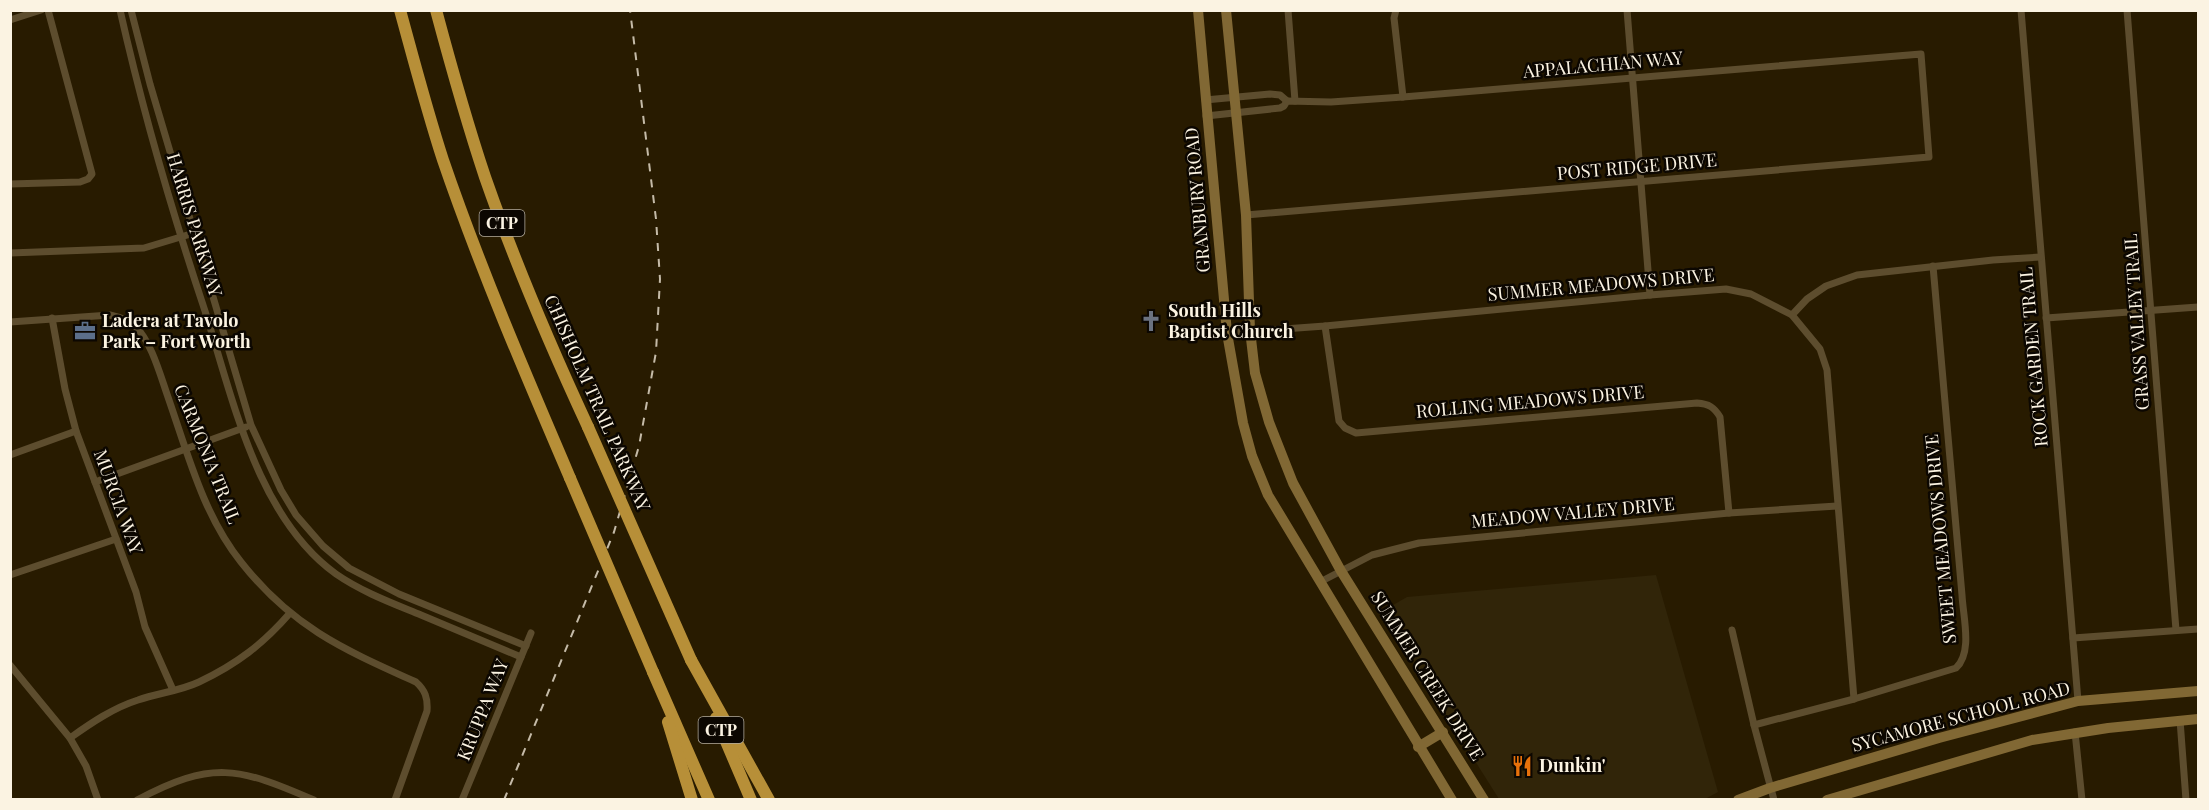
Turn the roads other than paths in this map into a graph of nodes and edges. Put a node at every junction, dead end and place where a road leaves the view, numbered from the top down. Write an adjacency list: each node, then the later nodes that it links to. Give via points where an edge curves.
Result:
1 (41, 10): 14 (street)
2 (48, 10): 24 (street, via 92,174 80,182)
3 (120, 10): 27 (street, HARRIS PARKWAY, via 151,139)
4 (131, 10): 26 (street, HARRIS PARKWAY)
5 (400, 10): 63 (highway, CTP, bridge, via 425,103 502,317)
6 (436, 10): 61 (highway, CHISHOLM TRAIL PARKWAY / CTP, bridge, via 506,236 546,336)
7 (1198, 10): 19 (main road, GRANBURY ROAD)
8 (1226, 10): 18 (main road)
9 (1288, 10): 20 (street)
10 (1396, 10): 17 (street)
11 (1627, 10): 16 (street)
12 (2021, 10): 29 (street, ROCK GARDEN TRAIL)
13 (2127, 10): 33 (street, GRASS VALLEY TRAIL)
14 (10, 20)
15 (1921, 54): 16 (street, APPALACHIAN WAY); 23 (street, POST RIDGE DRIVE, via 1929,157)
16 (1634, 77): 17 (street, APPALACHIAN WAY); 23 (street)
17 (1403, 97): 20 (street, APPALACHIAN WAY)
18 (1234, 98): 19 (street, APPALACHIAN WAY); 20 (street, APPALACHIAN WAY, via 1270,94); 21 (main road)
19 (1205, 100): 22 (main road, GRANBURY ROAD)
20 (1291, 101): 21 (street, APPALACHIAN WAY, via 1280,108)
21 (1237, 113): 22 (street, APPALACHIAN WAY); 25 (main road)
22 (1206, 116): 40 (main road, GRANBURY ROAD)
23 (1642, 182): 25 (street, POST RIDGE DRIVE); 31 (street)
24 (10, 184)
25 (1246, 215): 39 (main road)
26 (194, 233): 27 (street); 41 (street, HARRIS PARKWAY)
27 (181, 237): 28 (street, via 144,248); 42 (street, HARRIS PARKWAY)
28 (10, 253)
29 (2040, 257): 30 (street); 36 (street, ROCK GARDEN TRAIL)
30 (1933, 266): 34 (street, via 1848,278 1826,286); 66 (street, SWEET MEADOWS DRIVE, via 1964,659 1956,668)
31 (1650, 295): 34 (street, SUMMER MEADOWS DRIVE, via 1726,290 1751,294); 38 (street, SUMMER MEADOWS DRIVE)
32 (2199, 307): 33 (street)
33 (2152, 311): 36 (street); 56 (street, GRASS VALLEY TRAIL)
34 (1792, 315): 47 (street, SUMMER MEADOWS DRIVE, via 1820,349 1827,370)
35 (52, 318): 37 (street, CARMONIA TRAIL); 43 (street, MURCIA WAY); 44 (street, CARMONIA TRAIL, via 110,315 135,326 156,364)
36 (2046, 318): 58 (street, ROCK GARDEN TRAIL)
37 (10, 322)
38 (1325, 326): 39 (street, SUMMER MEADOWS DRIVE); 48 (street, ROLLING MEADOWS DRIVE, via 1339,421 1356,433 1708,404 1720,417)
39 (1250, 330): 40 (street, SUMMER MEADOWS DRIVE); 50 (main road, via 1255,373 1269,422 1293,483)
40 (1227, 333): 52 (main road, GRANBURY ROAD, via 1252,456 1268,495)
41 (251, 425): 42 (street); 59 (street, HARRIS PARKWAY, via 296,515 340,562 399,594)
42 (243, 428): 44 (street); 60 (street, HARRIS PARKWAY, via 283,516 305,546 335,573 368,594)
43 (76, 431): 45 (street); 46 (street, MURCIA WAY)
44 (186, 449): 46 (street); 53 (street, CARMONIA TRAIL, via 216,524 261,588)
45 (10, 455)
46 (95, 482): 49 (street, MURCIA WAY)
47 (1838, 506): 48 (street, MEADOW VALLEY DRIVE); 66 (street, SUMMER MEADOWS DRIVE)
48 (1729, 513): 50 (street, MEADOW VALLEY DRIVE, via 1419,543 1372,555)
49 (116, 539): 51 (street); 64 (street, MURCIA WAY, via 146,627)
50 (1341, 571): 52 (street, MEADOW VALLEY DRIVE); 71 (main road, SUMMER CREEK DRIVE)
51 (10, 575)
52 (1320, 582): 74 (main road)
53 (290, 613): 64 (street, via 251,652 197,683); 79 (street, CARMONIA TRAIL, via 321,636 423,688 427,711)
54 (2199, 629): 56 (street)
55 (1732, 630): 70 (street)
56 (2176, 630): 58 (street)
57 (531, 633): 59 (street, KRUPPA WAY)
58 (2073, 638): 67 (street, ROCK GARDEN TRAIL)
59 (526, 646): 60 (street, KRUPPA WAY)
60 (521, 657): 80 (street, KRUPPA WAY)
61 (691, 660): 83 (highway, CHISHOLM TRAIL PARKWAY / CTP); 84 (highway)
62 (10, 665): 73 (street)
63 (653, 672): 81 (highway); 82 (highway, CTP)
64 (173, 690): 73 (street, via 128,704)
65 (2199, 691): 67 (main road, SYCAMORE SCHOOL ROAD)
66 (1854, 699): 70 (street, SWEET MEADOWS DRIVE)
67 (2078, 701): 75 (main road, SYCAMORE SCHOOL ROAD)
68 (2199, 719): 69 (main road)
69 (2180, 720): 72 (main road); 91 (street)
70 (1754, 725): 75 (street)
71 (1443, 732): 74 (main road); 86 (main road, SUMMER CREEK DRIVE)
72 (2075, 732): 89 (main road, via 2032,740); 90 (street)
73 (70, 738): 76 (street, via 86,766)
74 (1419, 747): 85 (main road)
75 (1770, 788): 87 (main road, SYCAMORE SCHOOL ROAD); 88 (street)
76 (98, 800)
77 (137, 800): 78 (street, via 184,777 216,772 264,778)
78 (314, 800)
79 (395, 800)
80 (462, 800)
81 (692, 800)
82 (709, 800)
83 (751, 800)
84 (769, 800)
85 (1452, 800)
86 (1484, 800)
87 (1738, 800)
88 (1774, 800)
89 (1827, 800)
90 (2082, 800)
91 (2186, 800)

